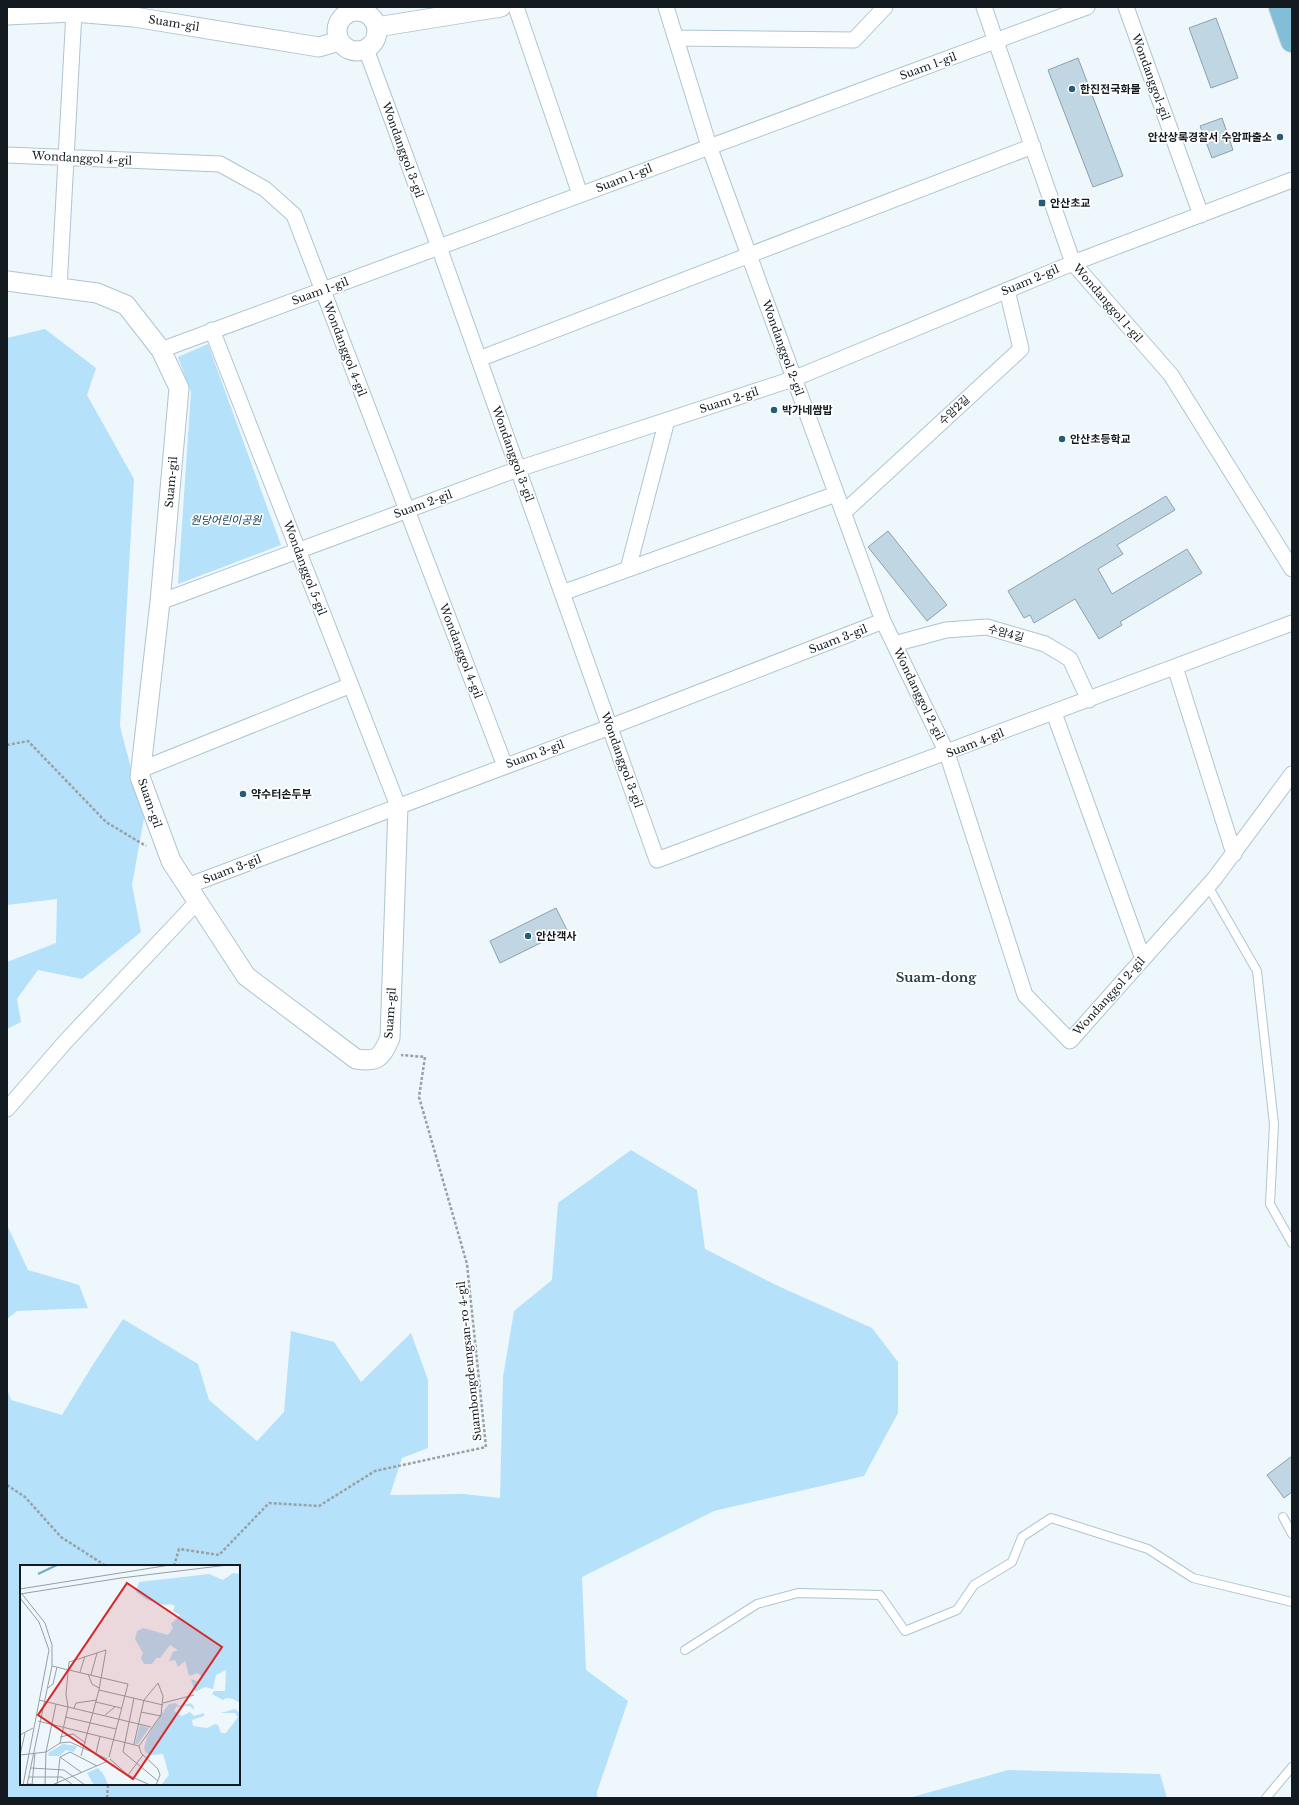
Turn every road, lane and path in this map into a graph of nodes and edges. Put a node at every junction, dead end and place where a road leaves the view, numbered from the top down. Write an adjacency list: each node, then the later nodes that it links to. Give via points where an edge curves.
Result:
1 (501, 7): 12 (street)
2 (516, 7): 23 (street)
3 (666, 7): 13 (street, Wondanggol 2-gil)
4 (885, 7): 13 (street, via 854,40)
5 (984, 7): 15 (street, Wondanggol 1-gil)
6 (1087, 7): 15 (street, Suam 1-gil)
7 (1126, 7): 24 (street, Wondanggol-gil)
8 (1280, 7): 16 (main road)
9 (351, 9): 12 (street, via 371,15); 14 (street, via 338,23)
10 (74, 12): 11 (street, Suam-gil); 14 (street, Suam-gil, via 134,17 319,47); 21 (street)
11 (7, 15)
12 (377, 27): 17 (street, via 376,40)
13 (676, 38): 18 (street, Wondanggol 2-gil)
14 (339, 41): 17 (street, via 348,49)
15 (996, 41): 18 (street, Suam 1-gil); 19 (street, Wondanggol 1-gil)
16 (1292, 41)
17 (366, 49): 25 (street, Wondanggol 3-gil)
18 (709, 146): 23 (street, Suam 1-gil); 26 (street, Wondanggol 2-gil)
19 (1033, 146): 26 (street); 27 (street, Wondanggol 1-gil)
20 (7, 155): 21 (street, Wondanggol 4-gil)
21 (66, 157): 29 (street); 30 (street, Wondanggol 4-gil, via 220,164 265,189 294,215)
22 (1292, 180): 24 (street, Suam 2-gil)
23 (580, 194): 25 (street, Suam 1-gil)
24 (1200, 215): 27 (street, Suam 2-gil)
25 (439, 247): 30 (street, Suam 1-gil); 34 (street, Wondanggol 3-gil)
26 (750, 256): 34 (street); 35 (street, Wondanggol 2-gil)
27 (1073, 263): 31 (street, Suam 2-gil); 42 (street, Wondanggol 1-gil, via 1171,375)
28 (7, 281): 29 (street, Suam-gil)
29 (59, 288): 33 (street, Suam-gil, via 97,293 126,305)
30 (323, 290): 32 (street, Suam 1-gil); 39 (street, Wondanggol 4-gil)
31 (1007, 290): 35 (street, Suam 2-gil); 40 (street, 수암2길, via 1021,349)
32 (212, 330): 33 (street, Suam 1-gil); 41 (street, Wondanggol 5-gil)
33 (161, 350): 45 (street, Suam-gil, via 179,388)
34 (479, 359): 37 (street, Wondanggol 3-gil)
35 (793, 379): 36 (street, Suam 2-gil); 38 (street, Wondanggol 2-gil)
36 (667, 420): 37 (street, Suam 2-gil); 43 (street)
37 (518, 469): 39 (street, Suam 2-gil); 44 (street, Wondanggol 3-gil)
38 (836, 494): 40 (street, Wondanggol 2-gil); 43 (street)
39 (407, 510): 41 (street, Suam 2-gil); 56 (street, Wondanggol 4-gil)
40 (843, 513): 46 (street, Wondanggol 2-gil)
41 (298, 550): 45 (street, Suam 2-gil); 50 (street, Wondanggol 5-gil)
42 (1292, 568)
43 (628, 569): 44 (street)
44 (562, 593): 53 (street, Wondanggol 3-gil)
45 (160, 602): 57 (street, Suam-gil)
46 (883, 621): 48 (street, Wondanggol 2-gil); 53 (street, Suam 3-gil)
47 (1292, 623): 49 (street, Suam 4-gil)
48 (894, 644): 51 (street, 수암4길, via 946,630 987,627 1045,644 1070,659); 55 (street, Wondanggol 2-gil)
49 (1175, 667): 51 (street, Suam 4-gil); 60 (street)
50 (351, 685): 57 (street); 59 (street, Wondanggol 5-gil)
51 (1089, 700): 52 (street, Suam 4-gil)
52 (1054, 713): 55 (street, Suam 4-gil); 66 (street)
53 (610, 727): 56 (street, Suam 3-gil); 61 (street, Wondanggol 3-gil)
54 (7, 745): 62 (path, via 28,741 106,822)
55 (947, 753): 61 (street, Suam 4-gil); 66 (street, Wondanggol 2-gil, via 1025,995 1070,1041)
56 (505, 766): 59 (street, Suam 3-gil)
57 (140, 770): 62 (street, Suam-gil, via 140,777)
58 (1292, 774): 60 (street, Wondanggol 2-gil)
59 (398, 806): 63 (street, Suam 3-gil); 67 (street, Suam-gil, via 390,1038)
60 (1234, 854): 64 (street, Wondanggol 2-gil)
61 (657, 860)
62 (171, 861): 63 (street, Suam-gil)
63 (187, 886): 65 (street, Suam-gil)
64 (1208, 886): 66 (street, Wondanggol 2-gil); 69 (lane, via 1257,971 1274,1124 1270,1204)
65 (197, 902): 67 (street, Suam-gil, via 246,976 356,1058 371,1061); 68 (street, via 66,1041)
66 (1143, 959)
67 (383, 1053): 74 (path, Suambongdeungsan-ro 4-gil, via 425,1057 419,1097 467,1264 486,1447 375,1471 319,1506 269,1503 220,1555 179,1549)
68 (7, 1110)
69 (1292, 1243)
70 (7, 1485): 73 (path, via 25,1497 61,1537)
71 (1283, 1517): 72 (lane)
72 (1292, 1534)
73 (104, 1565)
74 (174, 1565)
75 (1292, 1602): 76 (lane, via 1193,1578 1148,1549 1051,1518 1022,1537 1012,1562 974,1585 957,1610 905,1631 880,1595 798,1593 758,1604)
76 (685, 1650)
77 (1292, 1767): 80 (lane)
78 (108, 1785): 79 (path)
79 (107, 1798)
80 (1266, 1798)

